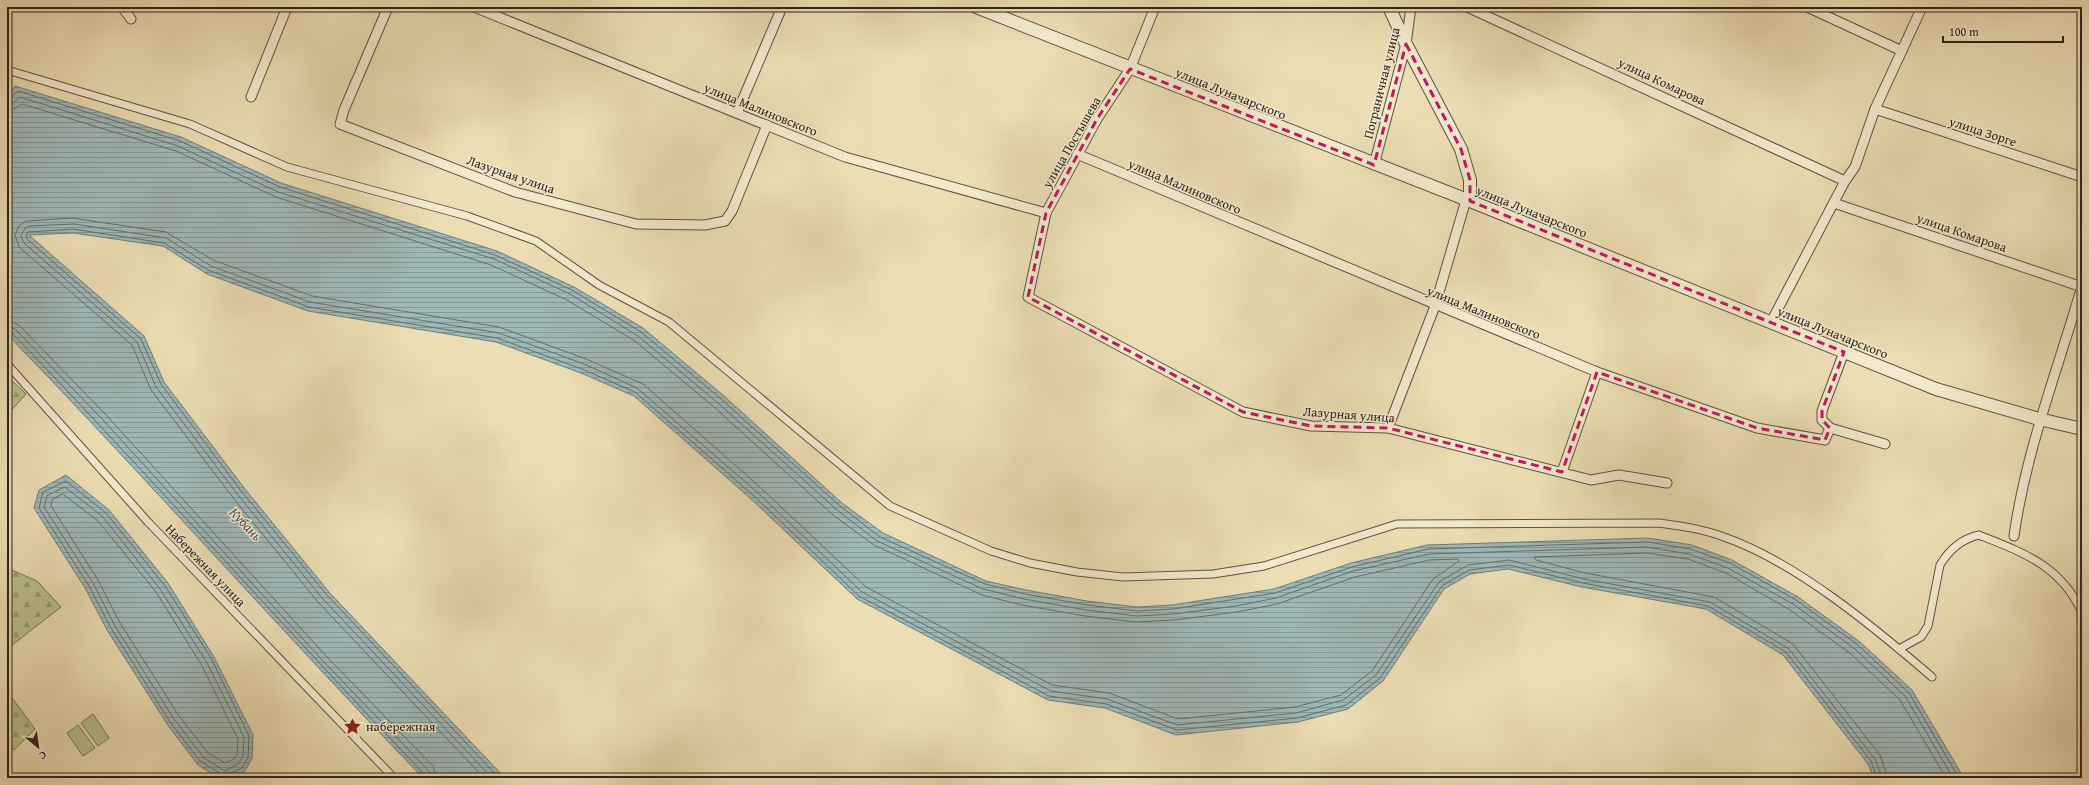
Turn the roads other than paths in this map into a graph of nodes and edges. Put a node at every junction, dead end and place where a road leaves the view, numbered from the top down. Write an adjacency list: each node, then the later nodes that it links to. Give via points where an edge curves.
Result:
1 (122, 7): 13 (street)
2 (287, 7): 18 (street)
3 (388, 7): 21 (street, Лазурная улица, via 340,124 515,192 636,224 705,225 725,221 732,211)
4 (474, 7): 20 (street, улица Малиновского)
5 (782, 7): 20 (street)
6 (976, 7): 16 (street, улица Луначарского)
7 (1156, 7): 16 (street, улица Постышева)
8 (1389, 7): 14 (street)
9 (1411, 7): 14 (street, Пограничная улица)
10 (1466, 7): 25 (street, улица Комарова)
11 (1807, 7): 15 (street)
12 (1922, 7): 15 (street)
13 (131, 19)
14 (1406, 44): 23 (street, Пограничная улица); 26 (street, via 1461,149 1470,180)
15 (1902, 50): 19 (street)
16 (1130, 69): 22 (street, улица Постышева); 23 (street, улица Луначарского)
17 (7, 70): 45 (street, via 190,124 287,167 468,216 536,241 599,285 669,322 890,506 997,553 1030,563 1077,572 1123,577 1173,576 1214,574 1264,566 1397,524 1659,522 1688,526 1758,551 1795,572)
18 (251, 97)
19 (1875, 109): 24 (street, улица Зорге); 25 (street, via 1855,167)
20 (737, 113): 21 (street, улица Малиновского)
21 (767, 125): 28 (street, улица Малиновского, via 845,157)
22 (1077, 154): 28 (street, улица Постышева); 31 (street, улица Малиновского)
23 (1374, 165): 26 (street, улица Луначарского)
24 (2082, 177)
25 (1845, 181): 27 (street)
26 (1468, 201): 31 (street); 32 (street, улица Луначарского)
27 (1834, 203): 29 (street, улица Комарова); 32 (street)
28 (1046, 213): 30 (street, улица Постышева)
29 (2082, 287): 36 (street)
30 (1028, 296): 37 (street, Лазурная улица, via 1243,412 1311,426)
31 (1435, 306): 35 (street, улица Малиновского); 37 (street)
32 (1771, 322): 33 (street, улица Луначарского)
33 (1844, 352): 36 (street, улица Луначарского, via 1936,389); 38 (street, via 1822,411 1822,420)
34 (7, 364): 47 (street, Набережная улица, via 148,522)
35 (1597, 372): 38 (street, улица Малиновского, via 1757,428 1825,440); 41 (street)
36 (2039, 419): 39 (street, улица Луначарского); 43 (street)
37 (1388, 428): 41 (street, Лазурная улица)
38 (1830, 428): 40 (street)
39 (2082, 428)
40 (1885, 444)
41 (1562, 472): 42 (street, Лазурная улица, via 1591,480 1619,475)
42 (1667, 483)
43 (2014, 536)
44 (2082, 612): 45 (street, via 2062,581 2045,567 2027,554 1979,535 1960,543 1944,558 1940,565 1925,634)
45 (1899, 649): 46 (street)
46 (1932, 677)
47 (394, 778)

